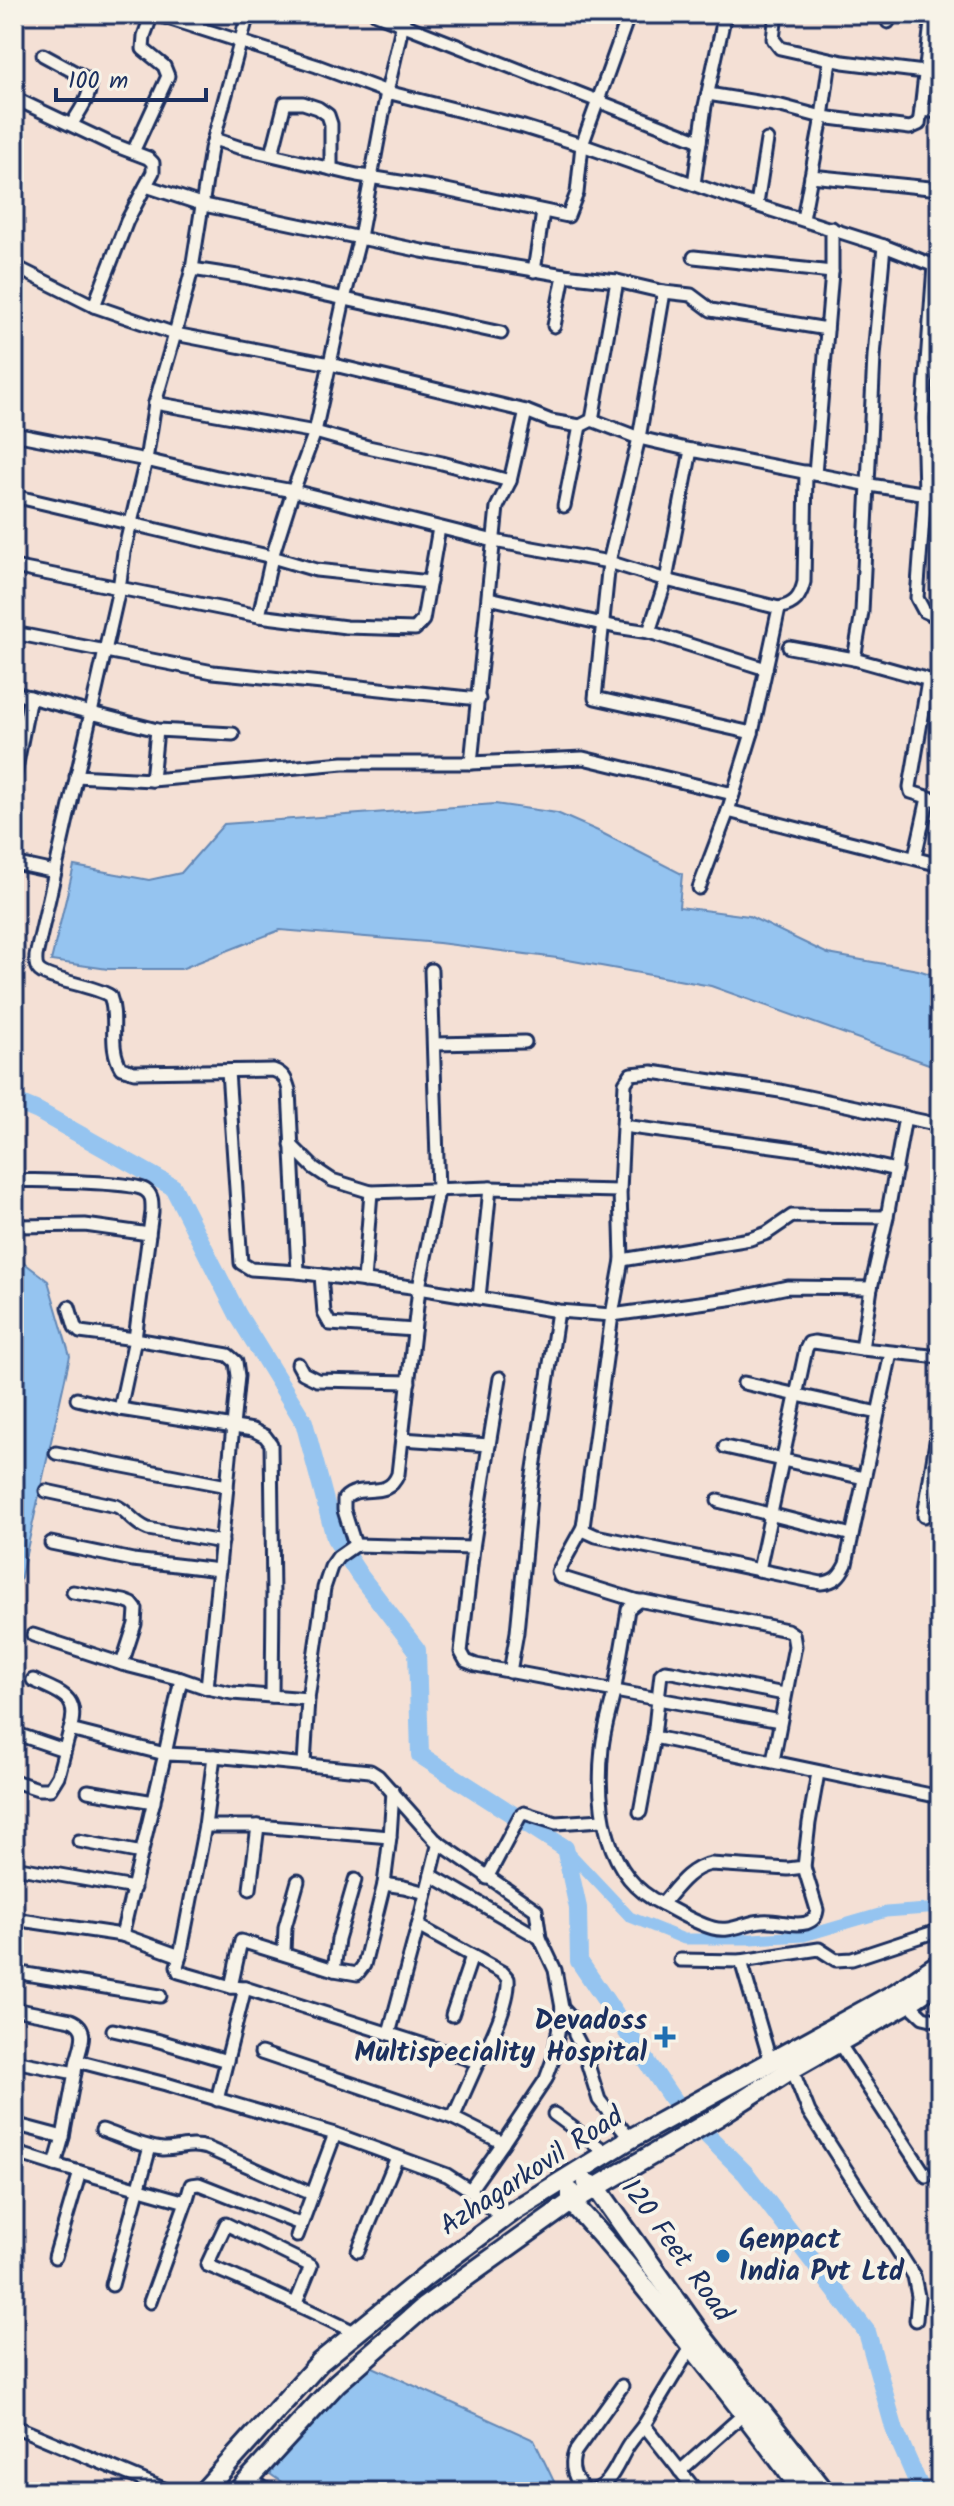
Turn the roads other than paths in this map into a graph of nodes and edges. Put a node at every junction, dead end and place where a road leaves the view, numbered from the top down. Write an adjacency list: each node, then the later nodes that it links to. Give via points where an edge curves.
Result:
1 (154, 14): 9 (street); 25 (street, via 143,49 168,76)
2 (248, 14): 9 (street)
3 (376, 14): 8 (street)
4 (629, 14): 16 (street)
5 (725, 14): 14 (street)
6 (776, 14): 11 (street, via 775,45)
7 (932, 14): 12 (street)
8 (404, 18): 13 (street); 16 (street)
9 (240, 43): 13 (street); 21 (street)
10 (43, 55): 20 (street, via 89,80 88,96)
11 (830, 60): 12 (street); 19 (street)
12 (924, 72): 17 (street)
13 (387, 92): 24 (street); 29 (street)
14 (708, 94): 19 (street); 23 (street)
15 (14, 98): 20 (street)
16 (598, 102): 23 (street); 24 (street)
17 (921, 110): 18 (street); 19 (street, via 919,124 910,128)
18 (940, 112)
19 (822, 117): 28 (street)
20 (72, 124): 25 (street)
21 (214, 139): 26 (street); 34 (street)
22 (767, 140): 33 (street)
23 (700, 141): 30 (street)
24 (582, 145): 30 (street); 35 (street, via 577,193 568,216)
25 (133, 152): 31 (street, via 153,163)
26 (272, 154): 27 (street); 27 (street, via 285,103 303,103 328,115)
27 (331, 169): 29 (street)
28 (811, 176): 32 (street); 36 (street)
29 (371, 177): 35 (street); 38 (street)
30 (694, 184): 33 (street)
31 (146, 186): 34 (street); 50 (street)
32 (940, 189)
33 (757, 204): 36 (street)
34 (204, 205): 38 (street); 43 (street)
35 (543, 212): 44 (street)
36 (803, 219): 37 (street)
37 (832, 228): 39 (street); 45 (street)
38 (360, 237): 44 (street); 49 (street)
39 (884, 246): 42 (street); 68 (street)
40 (694, 257): 45 (street)
41 (14, 266): 50 (street)
42 (937, 267): 56 (street)
43 (192, 269): 49 (street); 54 (street)
44 (534, 271): 46 (street)
45 (832, 272): 52 (street)
46 (564, 275): 47 (street); 51 (street)
47 (617, 281): 48 (street); 59 (street)
48 (664, 292): 52 (street, via 691,295 711,310); 63 (street)
49 (344, 299): 53 (street); 55 (street)
50 (94, 306): 54 (street)
51 (554, 326)
52 (827, 329): 66 (street)
53 (501, 333)
54 (175, 334): 55 (street); 57 (street)
55 (330, 364): 58 (street); 61 (street)
56 (934, 374): 70 (street, via 923,418)
57 (155, 403): 61 (street); 65 (street)
58 (526, 411): 60 (street); 67 (street)
59 (592, 420): 60 (street); 63 (street)
60 (580, 426): 73 (street)
61 (315, 432): 67 (street); 69 (street)
62 (14, 434): 65 (street)
63 (639, 438): 64 (street); 78 (street)
64 (691, 450): 66 (street); 80 (street)
65 (146, 460): 69 (street); 74 (street)
66 (811, 473): 68 (street); 84 (street, via 804,582 797,600)
67 (510, 481): 76 (street, via 497,507)
68 (870, 485): 70 (street); 92 (street)
69 (293, 491): 75 (street); 77 (street)
70 (925, 492): 72 (street); 86 (street, via 917,598 924,611)
71 (14, 496): 74 (street)
72 (940, 496)
73 (564, 506)
74 (131, 523): 77 (street); 82 (street)
75 (439, 528): 76 (street); 81 (street)
76 (494, 541): 78 (street); 83 (street)
77 (272, 557): 81 (street, via 316,570); 85 (street)
78 (609, 562): 80 (street); 87 (street)
79 (14, 567): 82 (street)
80 (666, 580): 84 (street); 88 (street)
81 (430, 582): 85 (street, via 420,627 409,631)
82 (119, 589): 85 (street); 91 (street)
83 (489, 598): 87 (street); 97 (street)
84 (779, 608): 93 (street)
85 (259, 616)
86 (940, 618)
87 (601, 624): 88 (street); 100 (street, via 595,698)
88 (649, 632): 93 (street)
89 (14, 633): 91 (street)
90 (789, 647): 92 (street)
91 (104, 650): 97 (street, via 213,672); 98 (street)
92 (854, 659): 94 (street)
93 (766, 669): 100 (street)
94 (934, 682): 107 (street, via 910,783 911,792)
95 (14, 693): 96 (street)
96 (30, 697): 98 (street); 104 (street)
97 (479, 699): 102 (street)
98 (91, 711): 99 (street); 103 (street)
99 (157, 730): 101 (street); 105 (street)
100 (752, 733): 106 (street)
101 (233, 734)
102 (471, 763): 105 (street, via 343,763); 106 (street, via 583,758)
103 (76, 776): 105 (street); 112 (street)
104 (14, 779)
105 (152, 780)
106 (733, 794): 108 (street)
107 (934, 800): 109 (street)
108 (728, 811): 109 (street); 113 (street)
109 (915, 857): 111 (street)
110 (14, 863): 112 (street)
111 (940, 865)
112 (55, 872): 117 (street, via 36,966 49,976 110,996 112,1043 121,1068)
113 (699, 888)
114 (431, 970): 116 (street)
115 (525, 1042): 116 (street)
116 (434, 1044): 125 (street)
117 (228, 1071): 121 (street, via 281,1073 289,1090); 132 (street, via 241,1263 251,1269)
118 (905, 1117): 119 (street); 120 (street, via 780,1091 641,1072 631,1074 625,1083); 122 (street)
119 (940, 1125)
120 (623, 1126): 122 (street, via 817,1152); 126 (street)
121 (291, 1145): 127 (street, via 332,1180); 132 (street)
122 (896, 1170): 128 (street)
123 (14, 1180): 130 (street, via 139,1187 152,1199)
124 (490, 1188): 125 (street); 126 (street); 137 (street)
125 (438, 1191): 127 (street); 135 (street)
126 (620, 1191): 131 (street)
127 (371, 1192): 134 (street)
128 (887, 1217): 131 (street, via 792,1216 750,1239); 136 (street)
129 (18, 1226): 130 (street, via 85,1225)
130 (149, 1234): 142 (street)
131 (622, 1260): 140 (street)
132 (298, 1272): 133 (street)
133 (321, 1275): 134 (street); 141 (street, via 330,1324)
134 (364, 1281): 135 (street)
135 (419, 1288): 137 (street); 141 (street)
136 (871, 1288): 140 (street, via 788,1287); 143 (street)
137 (479, 1298): 139 (street)
138 (69, 1307): 142 (street, via 80,1332)
139 (558, 1311): 140 (street); 179 (street)
140 (612, 1315): 167 (street)
141 (414, 1330): 148 (street)
142 (135, 1339): 152 (street); 155 (street, via 228,1355 236,1362)
143 (862, 1349): 144 (street); 150 (street, via 809,1343)
144 (891, 1353): 145 (street); 153 (street)
145 (940, 1357)
146 (298, 1364): 148 (street, via 317,1380)
147 (500, 1378): 157 (street)
148 (409, 1382): 156 (street)
149 (744, 1383): 150 (street)
150 (798, 1393): 153 (street); 160 (street)
151 (77, 1399): 152 (street)
152 (120, 1409): 155 (street)
153 (878, 1413): 161 (street)
154 (940, 1417): 166 (street)
155 (233, 1428): 162 (street); 185 (street, via 253,1430 271,1444)
156 (402, 1439): 157 (street); 171 (street, via 394,1484 349,1493 344,1499)
157 (489, 1445): 172 (street)
158 (725, 1447): 160 (street)
159 (56, 1453): 162 (street)
160 (783, 1460): 161 (street); 165 (street)
161 (864, 1478): 168 (street)
162 (227, 1486): 169 (street)
163 (46, 1491): 169 (street, via 116,1506 148,1529)
164 (718, 1501): 165 (street)
165 (772, 1513): 168 (street); 174 (street)
166 (924, 1516)
167 (583, 1527): 174 (street, via 596,1536); 176 (street, via 560,1577)
168 (852, 1535): 174 (street, via 846,1564 831,1582)
169 (222, 1542): 173 (street)
170 (51, 1543): 173 (street)
171 (353, 1547): 172 (street); 186 (street, via 338,1557 324,1588)
172 (473, 1548): 179 (street, via 462,1656 476,1665)
173 (219, 1570): 182 (street)
174 (759, 1570)
175 (73, 1592): 178 (street, via 124,1601 136,1609)
176 (638, 1601): 183 (street, via 628,1609); 184 (street, via 787,1630 795,1646)
177 (33, 1635): 178 (street)
178 (122, 1664): 180 (street)
179 (510, 1672): 183 (street)
180 (181, 1679): 182 (street); 193 (street)
181 (33, 1680): 189 (street, via 70,1698)
182 (207, 1688): 185 (street)
183 (614, 1692): 187 (street); 204 (street, via 602,1745)
184 (784, 1694): 187 (street, via 665,1671); 188 (street)
185 (272, 1696): 186 (street)
186 (308, 1699): 196 (street)
187 (658, 1699): 188 (street); 191 (street)
188 (780, 1721): 195 (street)
189 (70, 1730): 192 (street); 193 (street)
190 (14, 1733): 192 (street)
191 (654, 1737): 195 (street); 203 (street)
192 (64, 1750): 198 (street, via 50,1789)
193 (165, 1754): 194 (street); 202 (street)
194 (214, 1756): 196 (street); 205 (street)
195 (773, 1761): 197 (street)
196 (304, 1764): 200 (street, via 370,1771)
197 (818, 1773): 201 (street); 212 (street)
198 (14, 1781)
199 (88, 1791): 202 (street)
200 (393, 1791): 207 (street); 209 (street)
201 (940, 1797)
202 (154, 1802): 210 (street)
203 (640, 1812)
204 (602, 1820): 214 (street, via 566,1824 524,1813); 221 (street, via 626,1875)
205 (205, 1826): 206 (street); 228 (street)
206 (258, 1826): 207 (street); 219 (street)
207 (390, 1837): 217 (street)
208 (79, 1841): 210 (street)
209 (439, 1842): 213 (street); 214 (street)
210 (142, 1853): 218 (street)
211 (14, 1867): 218 (street)
212 (804, 1867): 221 (street, via 701,1865); 221 (street, via 817,1910 811,1921 765,1920 716,1929)
213 (431, 1875): 220 (street); 226 (street)
214 (487, 1878): 226 (street, via 529,1902 536,1910)
215 (355, 1880): 233 (street)
216 (298, 1881): 227 (street)
217 (384, 1884): 220 (street); 233 (street, via 361,1971)
218 (134, 1888): 225 (street)
219 (250, 1889)
220 (426, 1893): 223 (street)
221 (662, 1904)
222 (14, 1919): 225 (street)
223 (418, 1926): 229 (street); 245 (street)
224 (940, 1930): 231 (street, via 852,1959 836,1960 819,1949)
225 (122, 1935): 228 (street)
226 (540, 1938): 240 (street, via 555,1970)
227 (284, 1953): 233 (street); 236 (street, via 241,1941)
228 (180, 1956): 236 (street, via 179,1972)
229 (472, 1956): 242 (street); 251 (street, via 503,1973 509,1986)
230 (680, 1960): 231 (street)
231 (741, 1961): 248 (street)
232 (940, 1963): 239 (main road, Azhagarkovil Road)
233 (334, 1970)
234 (14, 1972): 238 (street)
235 (940, 1981): 239 (main road, Azhagarkovil Road)
236 (231, 1987): 237 (street)
237 (245, 1988): 245 (street); 250 (street)
238 (160, 1996)
239 (902, 1998): 243 (street, via 923,2017); 246 (main road, Azhagarkovil Road); 248 (main road, Azhagarkovil Road)
240 (562, 2008): 260 (street, via 573,2020 599,2100); 262 (street, via 546,2079)
241 (14, 2009): 252 (street, via 79,2023 83,2038)
242 (452, 2015)
243 (940, 2021)
244 (113, 2030): 250 (street)
245 (389, 2034): 251 (street)
246 (839, 2043): 253 (main road, Azhagarkovil Road); 271 (street)
247 (261, 2053): 256 (street)
248 (770, 2060): 260 (main road, Azhagarkovil Road)
249 (14, 2061): 252 (street)
250 (227, 2061): 254 (street)
251 (478, 2062): 256 (street)
252 (76, 2067): 254 (street); 261 (street)
253 (792, 2069): 272 (main road, Azhagarkovil Road); 285 (street, via 809,2112 914,2276)
254 (217, 2100): 259 (street)
255 (554, 2114): 265 (street)
256 (453, 2118): 262 (street)
257 (14, 2124): 261 (street)
258 (102, 2130): 263 (street)
259 (335, 2134): 266 (street); 275 (street)
260 (638, 2135): 265 (main road, Azhagarkovil Road)
261 (63, 2137): 267 (street)
262 (503, 2143): 274 (street)
263 (150, 2147): 273 (street); 275 (street, via 207,2148)
264 (16, 2153): 267 (street); 269 (street)
265 (607, 2153): 270 (main road, Azhagarkovil Road)
266 (397, 2157): 274 (street, via 447,2175); 280 (street)
267 (55, 2165): 268 (street)
268 (80, 2172): 273 (street); 281 (street)
269 (14, 2173)
270 (571, 2176): 272 (main road, 120 Feet Road); 277 (main road); 278 (main road, Azhagarkovil Road)
271 (926, 2176)
272 (596, 2187): 277 (main road, Azhagarkovil Road); 287 (main road, 120 Feet Road)
273 (137, 2189): 276 (street); 282 (street)
274 (470, 2190): 278 (street)
275 (312, 2194): 276 (street, via 298,2230 199,2184 191,2185)
276 (186, 2202): 283 (street)
277 (571, 2202): 279 (main road, Azhagarkovil Road); 287 (main road, 120 Feet Road)
278 (510, 2214): 279 (street); 286 (main road, Azhagarkovil Road)
279 (532, 2229): 293 (main road, Azhagarkovil Road, via 372,2350)
280 (358, 2251)
281 (55, 2257)
282 (112, 2285)
283 (150, 2302)
284 (296, 2303): 284 (street, via 207,2265 226,2224 311,2266); 286 (street)
285 (916, 2320)
286 (354, 2332): 296 (main road, Azhagarkovil Road, via 320,2362)
287 (696, 2340): 289 (main road, 120 Feet Road); 290 (street); 300 (main road, 120 Feet Road)
288 (622, 2386): 294 (street, via 571,2463 574,2477 587,2492)
289 (745, 2413): 292 (street); 299 (main road, 120 Feet Road)
290 (644, 2425): 292 (street); 294 (street)
291 (14, 2426): 295 (street)
292 (680, 2471): 298 (street)
293 (243, 2485): 297 (street)
294 (608, 2488)
295 (171, 2492)
296 (203, 2492)
297 (269, 2492)
298 (697, 2492)
299 (803, 2492)
300 (825, 2492)

